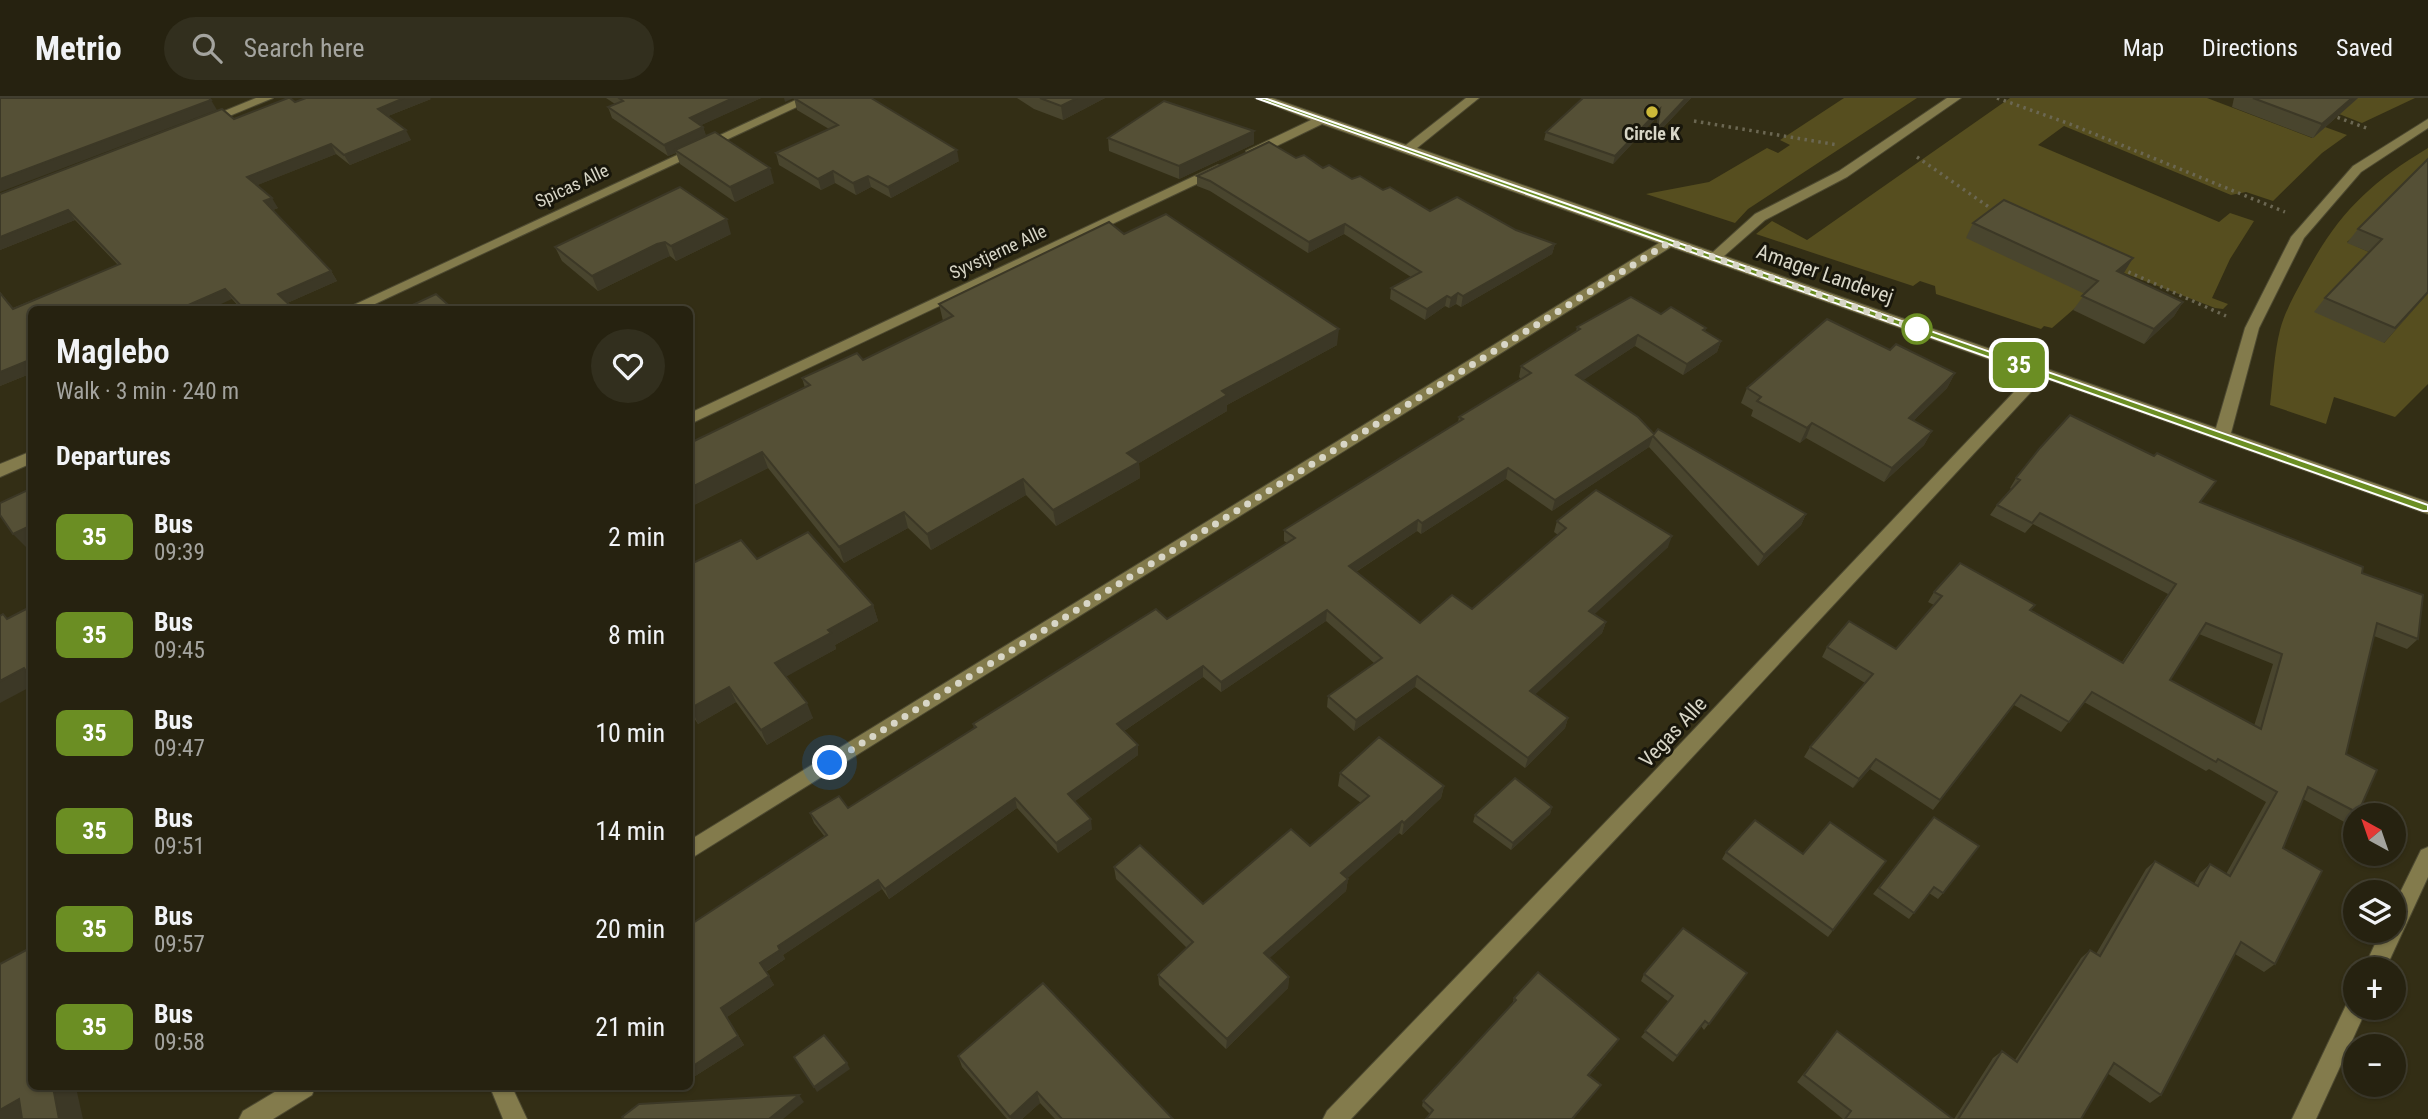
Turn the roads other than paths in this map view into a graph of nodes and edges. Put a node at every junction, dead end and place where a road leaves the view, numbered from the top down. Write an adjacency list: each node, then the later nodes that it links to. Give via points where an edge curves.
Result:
1 (267, 98): 8 (street)
2 (810, 98): 12 (street, Spicas Alle)
3 (1261, 98): 6 (street, Amager Landevej)
4 (1473, 98): 9 (street)
5 (1955, 98): 11 (street, via 1843,174 1760,217)
6 (1322, 119): 9 (street, Amager Landevej); 14 (street, Syvstjerne Alle)
7 (2428, 123): 15 (street, via 2357,169 2298,237 2252,328)
8 (191, 127)
9 (1407, 149): 10 (street, Amager Landevej)
10 (1670, 242): 11 (street, Amager Landevej); 19 (street)
11 (1715, 257): 13 (street, Amager Landevej)
12 (359, 306)
13 (2041, 373): 15 (street, Amager Landevej); 27 (street, Vegas Alle)
14 (693, 418)
15 (2222, 436): 18 (street, Amager Landevej)
16 (28, 458): 17 (street)
17 (0, 471)
18 (2428, 508)
19 (693, 848)
20 (2428, 856): 21 (street)
21 (2406, 902)
22 (2350, 1020): 28 (street)
23 (299, 1090): 25 (street)
24 (502, 1090): 26 (street)
25 (251, 1119)
26 (515, 1119)
27 (1335, 1119)
28 (2304, 1119)

